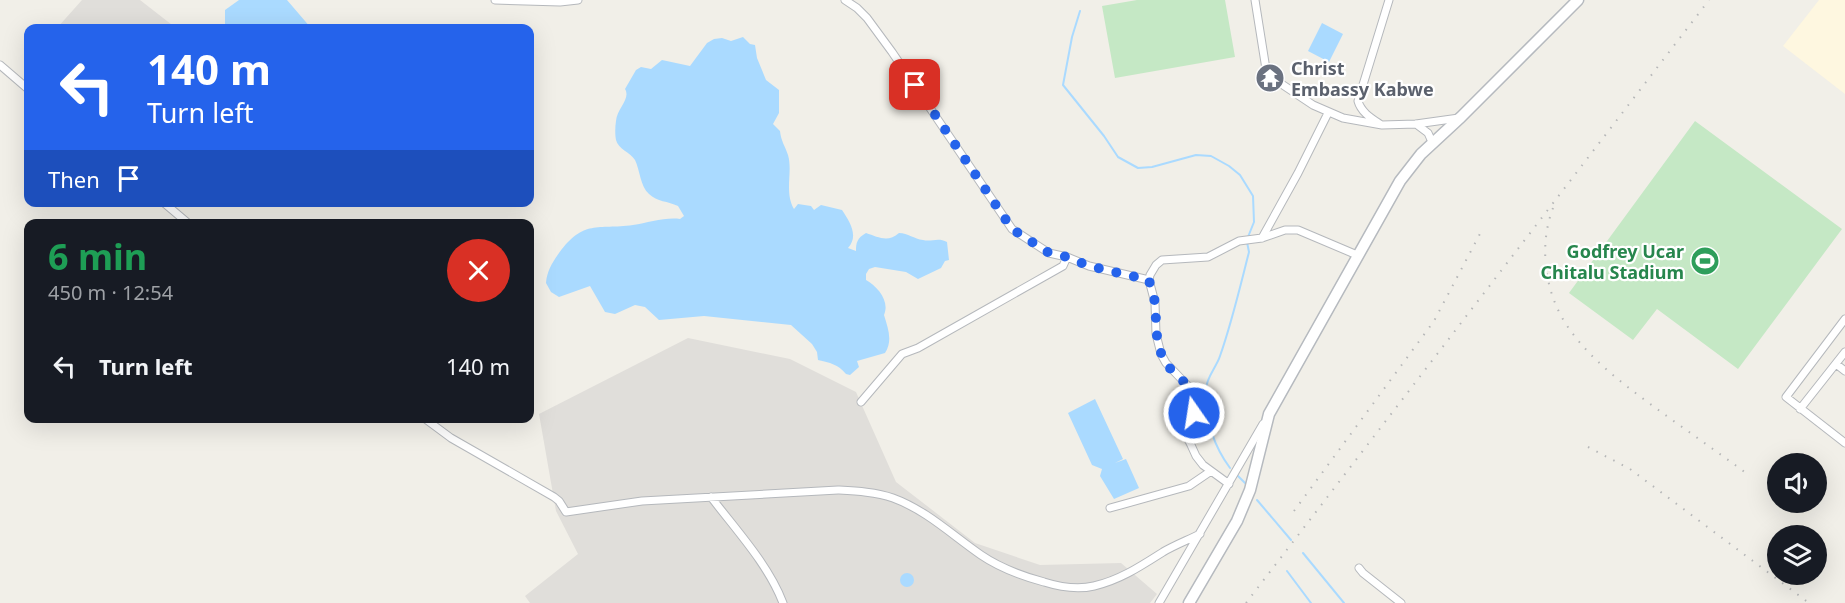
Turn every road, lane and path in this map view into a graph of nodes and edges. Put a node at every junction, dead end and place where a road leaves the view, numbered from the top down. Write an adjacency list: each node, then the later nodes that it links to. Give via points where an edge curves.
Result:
1 (495, 0): 2 (street)
2 (578, 0)
3 (844, 0): 18 (street, via 867,18 892,52 1012,229 1049,253)
4 (1255, 0): 9 (street, via 1266,69 1280,83)
5 (1389, 0): 12 (street, via 1358,102)
6 (1578, 0): 10 (street)
7 (0, 65): 8 (street)
8 (24, 86)
9 (1328, 113): 12 (street); 16 (street, via 1298,173)
10 (1461, 117): 11 (street); 13 (street)
11 (1416, 124): 12 (street); 13 (street, via 1428,133)
12 (1382, 125)
13 (1433, 144): 17 (street, via 1400,181)
14 (170, 207): 15 (street)
15 (183, 219)
16 (1258, 238): 17 (street, via 1298,230); 19 (street, via 1239,241 1208,257 1162,260)
17 (1357, 255): 26 (street)
18 (1067, 257): 19 (street); 24 (street, via 1064,266 902,354)
19 (1149, 280): 29 (street, via 1161,354 1196,398 1188,438 1196,456)
20 (1845, 319): 25 (street, via 1786,396)
21 (1845, 352): 22 (street)
22 (1836, 364): 23 (street); 25 (street)
23 (1845, 371)
24 (861, 402)
25 (1800, 409): 28 (street)
26 (1269, 414): 30 (street); 37 (street, via 1247,498)
27 (431, 423): 31 (street, via 554,496 566,512 642,501)
28 (1845, 443)
29 (1211, 471): 30 (street); 32 (street, via 1189,486)
30 (1229, 484): 33 (street)
31 (711, 497): 33 (street, via 838,490 891,497 932,519 1001,566 1077,589 1112,582); 35 (street, via 777,586)
32 (1110, 508)
33 (1200, 534): 36 (street)
34 (1359, 568): 38 (street)
35 (783, 603)
36 (1159, 603)
37 (1189, 603)
38 (1401, 603)

